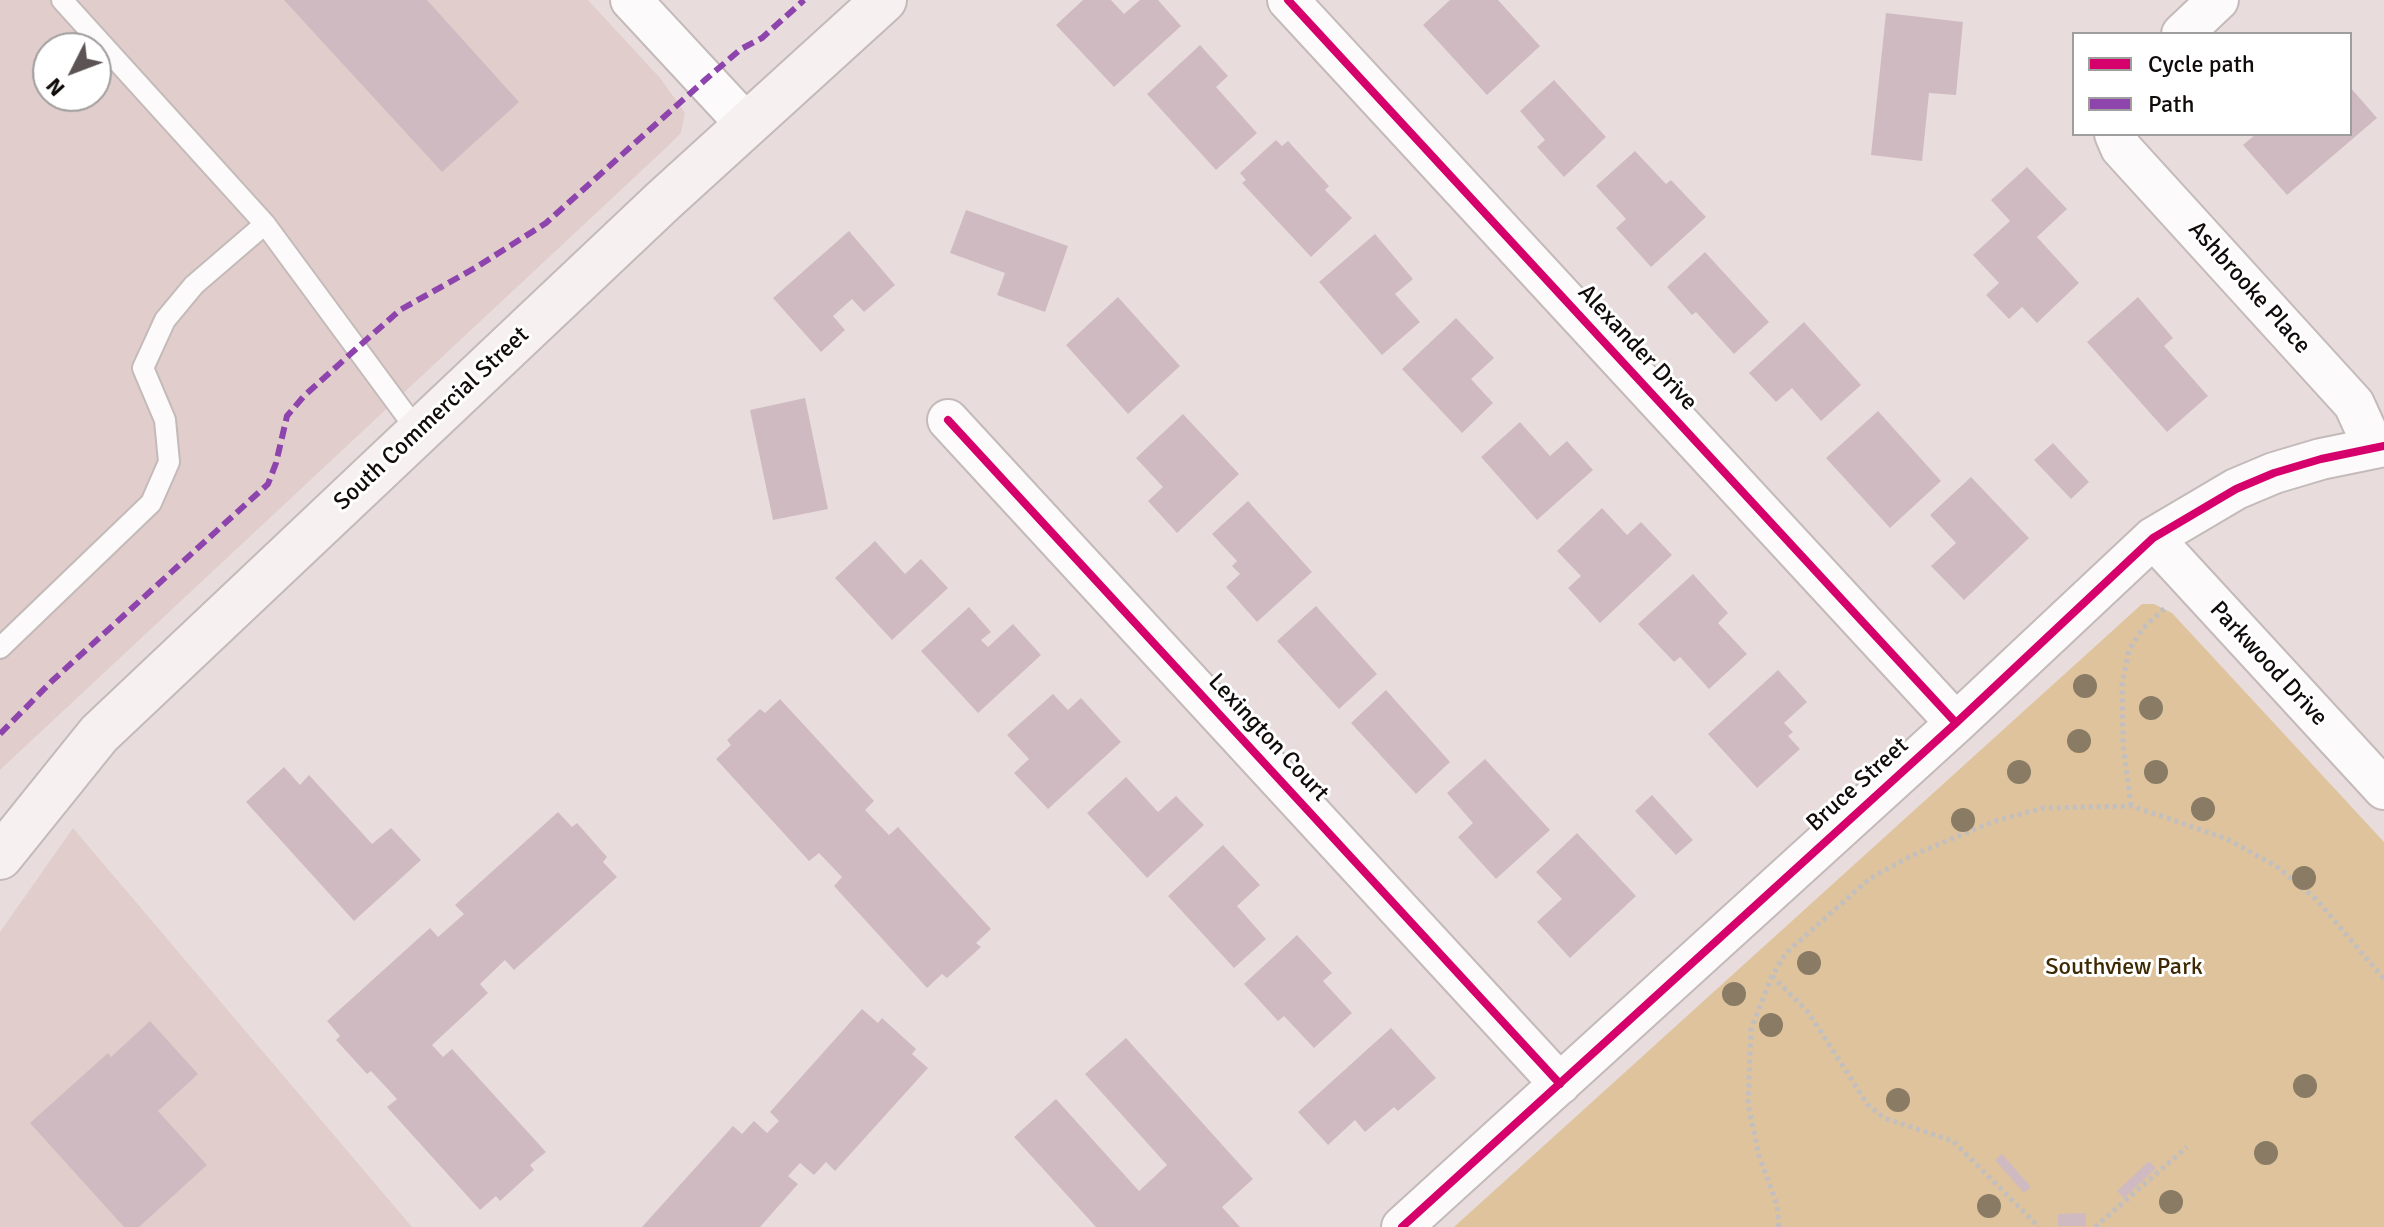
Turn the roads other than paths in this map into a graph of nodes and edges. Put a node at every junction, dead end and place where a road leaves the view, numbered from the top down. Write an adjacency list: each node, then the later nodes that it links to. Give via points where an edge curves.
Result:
1 (62, 0): 9 (lane)
2 (631, 0): 7 (street)
3 (884, 0): 7 (main road, South Commercial Street)
4 (1288, 0): 15 (street, Alexander Drive)
5 (2218, 0): 6 (street)
6 (2184, 32)
7 (747, 125): 11 (main road, South Commercial Street)
8 (2116, 136): 12 (street, Ashbrooke Place, via 2121,148 2354,404)
9 (265, 224): 11 (lane); 14 (lane, via 194,285 165,320 143,368 165,420 169,462 151,503)
10 (948, 420): 18 (street, Lexington Court)
11 (419, 433): 17 (main road, South Commercial Street, via 99,734)
12 (2379, 447): 13 (street, Bruce Street, via 2274,473)
13 (2153, 538): 15 (street, Bruce Street); 16 (street, Parkwood Drive)
14 (0, 648)
15 (1956, 723): 18 (street, Bruce Street)
16 (2384, 789)
17 (0, 857)
18 (1560, 1084): 19 (street, Bruce Street)
19 (1402, 1227)

